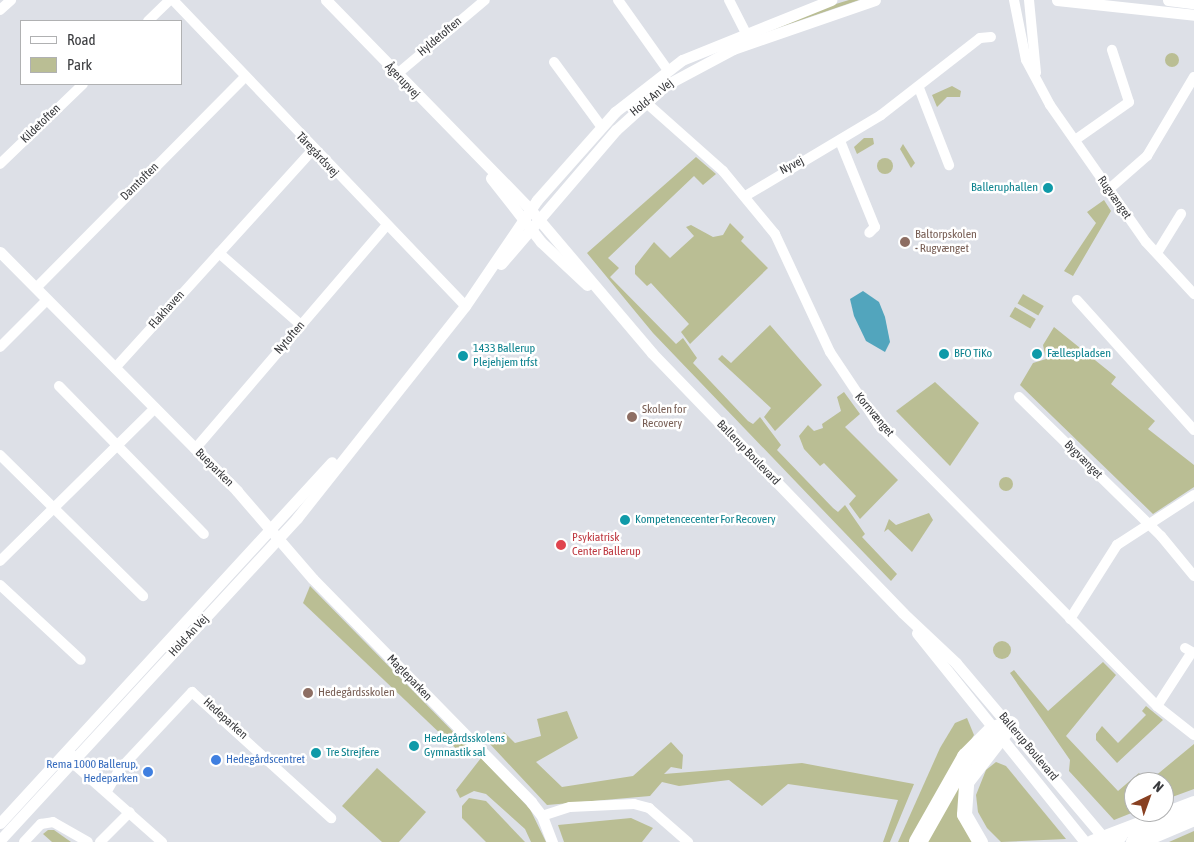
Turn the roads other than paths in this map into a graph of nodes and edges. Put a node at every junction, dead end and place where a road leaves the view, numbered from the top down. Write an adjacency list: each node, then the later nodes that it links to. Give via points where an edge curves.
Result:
1 (11, 0): 15 (street)
2 (171, 0): 17 (street); 26 (street, Tåregårdsvej)
3 (326, 0): 25 (street, Ågerupvej)
4 (485, 0): 25 (street, Hyldetoften)
5 (618, 0): 23 (street, Hold-An Vej)
6 (730, 0): 18 (street)
7 (831, 0): 18 (street, Hold-An Vej)
8 (875, 0): 20 (street, Hold-An Vej)
9 (1014, 0): 24 (street, Rugvænget, via 1017,34)
10 (1029, 0): 24 (street, Rugvænget)
11 (1057, 0): 14 (street)
12 (1168, 0): 13 (street)
13 (1194, 3)
14 (1144, 5): 16 (street)
15 (0, 10)
16 (1194, 15)
17 (149, 20)
18 (746, 31): 20 (street); 23 (street, Hold-An Vej)
19 (991, 37): 29 (street, Nyvej, via 980,38)
20 (751, 42): 31 (street, Hold-An Vej, via 692,68)
21 (1112, 50): 33 (street, via 1129,102)
22 (554, 62): 32 (street)
23 (668, 69): 30 (street, Hold-An Vej)
24 (1036, 74): 33 (street, Rugvænget)
25 (396, 75): 36 (street, Ågerupvej)
26 (245, 77): 35 (street, Tåregårdsvej); 51 (street, Damtoften)
27 (1194, 77): 39 (street, via 1147,156)
28 (82, 85): 37 (street, Kildetoften)
29 (919, 88): 34 (street, Nyvej); 38 (street)
30 (635, 94): 31 (street, Kornvænget); 32 (street, Hold-An Vej)
31 (646, 102): 40 (street, Kornvænget); 42 (street, Hold-An Vej)
32 (599, 128): 42 (street, Hold-An Vej)
33 (1075, 140): 39 (street, Rugvænget)
34 (840, 141): 40 (street, Nyvej, via 769,178); 46 (street, via 875,228)
35 (313, 150): 44 (street, Tåregårdsvej); 48 (street, Flakhaven)
36 (478, 161): 42 (street, Ågerupvej); 43 (street, Ågerupvej)
37 (0, 164)
38 (949, 165)
39 (1108, 190): 49 (street, Rugvænget)
40 (747, 195): 77 (street, Kornvænget, via 782,245 830,352 860,400)
41 (1182, 214): 49 (street)
42 (535, 215): 43 (street, Hold-An Vej); 45 (street, Hold-An Vej); 52 (street, Ballerup Boulevard)
43 (524, 221): 45 (street, Ågerupvej); 50 (street, Hold-An Vej)
44 (385, 227): 56 (street, Tåregårdsvej); 57 (street, Nytoften)
45 (532, 230): 50 (street, Hold-An Vej); 52 (street, Ballerup Boulevard)
46 (869, 233)
47 (0, 252): 51 (street, Bueparken)
48 (219, 253): 57 (street); 59 (street, Flakhaven)
49 (1157, 253): 53 (street, Rugvænget)
50 (487, 277): 56 (street, Hold-An Vej)
51 (36, 288): 54 (street, Bueparken)
52 (596, 291): 76 (street, Ballerup Boulevard)
53 (1194, 294)
54 (47, 300): 58 (street); 59 (street, Bueparken)
55 (1077, 300): 63 (street)
56 (465, 306): 71 (street, Hold-An Vej)
57 (301, 325): 65 (street, Nytoften)
58 (0, 347)
59 (115, 368): 62 (street, Bueparken)
60 (59, 386): 64 (street)
61 (1019, 397): 69 (street, Bygvænget)
62 (155, 408): 64 (street); 65 (street, Bueparken)
63 (1194, 430)
64 (116, 445): 68 (street); 70 (street)
65 (195, 448): 71 (street, Bueparken)
66 (0, 455): 68 (street)
67 (1194, 495): 69 (street)
68 (53, 508): 72 (street); 75 (street)
69 (1147, 525): 73 (street, Bygvænget); 77 (street, via 1117,545)
70 (204, 534)
71 (275, 534): 84 (street, Hold-An Vej); 85 (street, Hold-An Vej); 89 (street, Magleparken)
72 (0, 561)
73 (1194, 576)
74 (0, 585): 79 (street)
75 (143, 596)
76 (903, 613): 81 (street, Ballerup Boulevard, via 956,663); 82 (street, Ballerup Boulevard)
77 (1070, 619): 80 (street, Kornvænget)
78 (1185, 648): 80 (street, via 1192,652)
79 (81, 660)
80 (1158, 706): 83 (street, Kornvænget)
81 (1010, 725): 82 (highway); 94 (street, Ballerup Boulevard)
82 (997, 735): 102 (highway, via 956,771); 103 (main road, via 976,764 965,787 964,814); 104 (street, Ballerup Boulevard)
83 (1194, 735)
84 (65, 753): 85 (street); 93 (street, Hold-An Vej)
85 (74, 760): 86 (street); 95 (street, Hold-An Vej)
86 (107, 791): 88 (street); 91 (street, Hedeparken, via 118,770 192,692)
87 (1194, 803): 94 (main road)
88 (130, 812): 98 (street); 99 (street)
89 (542, 816): 100 (street, Magleparken); 101 (street, via 570,807 634,804 649,808)
90 (1194, 817): 94 (highway)
91 (331, 818)
92 (1194, 822): 107 (main road)
93 (0, 823)
94 (1122, 838): 105 (main road); 106 (highway)
95 (0, 840)
96 (24, 842): 97 (street, via 41,824 52,822)
97 (88, 842)
98 (100, 842)
99 (162, 842)
100 (552, 842)
101 (688, 842)
102 (918, 842)
103 (980, 842)
104 (1086, 842)
105 (1092, 842)
106 (1103, 842)
107 (1151, 842)

